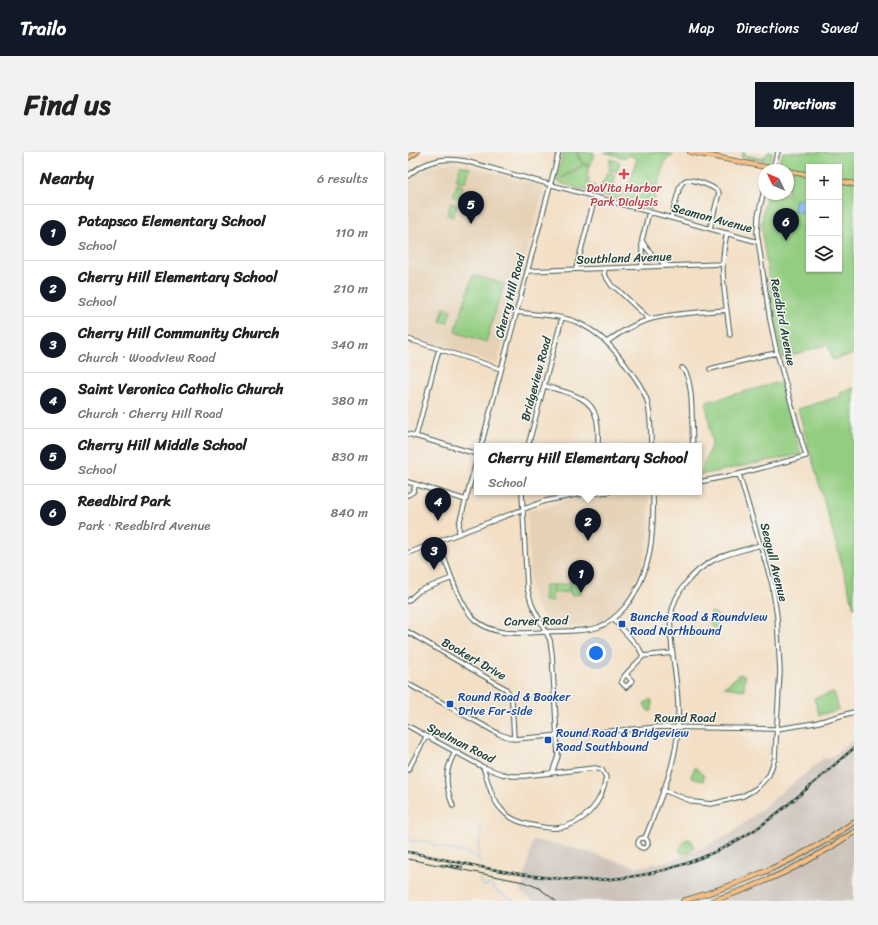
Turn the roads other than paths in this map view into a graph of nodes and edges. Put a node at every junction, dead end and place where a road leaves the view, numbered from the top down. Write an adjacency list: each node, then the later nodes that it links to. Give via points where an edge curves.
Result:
1 (417, 152): 5 (main road)
2 (559, 152): 12 (street, Cherry Hill Road)
3 (690, 152): 7 (main road)
4 (778, 152): 6 (street)
5 (408, 158)
6 (774, 164)
7 (758, 166)
8 (794, 173): 9 (main road)
9 (806, 175)
10 (408, 176): 12 (street, Seamon Avenue, via 440,159 455,159)
11 (842, 182): 13 (main road)
12 (550, 184): 14 (street, Seamon Avenue); 27 (street, Cherry Hill Road)
13 (854, 184)
14 (595, 197): 16 (street, Seamon Avenue); 26 (street)
15 (762, 200): 21 (street, Reedbird Avenue, via 758,216)
16 (650, 212): 17 (street, Seamon Avenue); 20 (street)
17 (671, 218): 18 (street, Seamon Avenue); 18 (street, via 680,186 688,180 718,190 719,195)
18 (710, 228): 19 (street, Seamon Avenue)
19 (727, 233): 21 (street, Seamon Avenue); 22 (street)
20 (642, 240): 23 (street, via 654,258); 24 (street)
21 (758, 242): 36 (street, Reedbird Avenue)
22 (722, 264): 23 (street, Southland Avenue); 28 (street)
23 (670, 266): 24 (street, Southland Avenue)
24 (642, 267): 25 (street, Southland Avenue)
25 (605, 268): 26 (street, Southland Avenue); 31 (street, via 604,274 612,286)
26 (576, 269): 27 (street, Southland Avenue)
27 (527, 271): 29 (street, Cherry Hill Road)
28 (727, 310): 31 (street); 32 (street)
29 (516, 312): 30 (street); 38 (street, Cherry Hill Road)
30 (562, 318): 34 (street, via 584,326); 40 (street, Bridgeview Road)
31 (649, 319): 34 (street)
32 (730, 335)
33 (408, 339): 35 (street)
34 (608, 342): 46 (street, via 637,381 646,399)
35 (439, 349): 38 (street); 42 (street)
36 (777, 353): 39 (street); 50 (street, Reedbird Avenue, via 806,456)
37 (682, 368): 47 (street, via 686,372 690,388)
38 (501, 369): 43 (street, Cherry Hill Road)
39 (710, 369)
40 (545, 386): 44 (street, Bridgeview Road); 45 (street, via 575,396 591,406 596,417)
41 (408, 434): 42 (street)
42 (416, 436): 48 (street)
43 (481, 443)
44 (529, 443)
45 (598, 443)
46 (651, 443)
47 (693, 443)
48 (474, 453)
49 (474, 470): 58 (street)
50 (739, 474): 51 (street); 62 (street, Seagull Avenue)
51 (702, 481)
52 (408, 482): 53 (street)
53 (416, 484): 54 (street, via 413,492); 58 (street)
54 (408, 495)
55 (522, 495): 59 (street)
56 (574, 495): 59 (street)
57 (653, 495): 66 (street, via 652,534 645,570 630,599)
58 (466, 500): 60 (street)
59 (523, 509): 60 (street); 68 (street, via 527,588 532,605)
60 (459, 533): 61 (street)
61 (438, 541): 63 (street); 64 (street, Carver Road)
62 (760, 545): 69 (street, via 714,560 686,583 671,615); 76 (street, Seagull Avenue, via 772,584 779,634)
63 (408, 553)
64 (452, 578): 65 (street, via 419,591); 68 (street, Carver Road, via 464,606 482,625 505,634)
65 (408, 601)
66 (613, 619): 68 (street, Carver Road, via 591,629); 70 (street)
67 (408, 632): 79 (street, Bookert Drive, via 506,689 512,701)
68 (546, 632): 77 (street, via 552,654)
69 (673, 653): 70 (street); 75 (street)
70 (643, 656): 71 (street)
71 (626, 674)
72 (408, 684): 79 (street, Round Road, via 499,734)
73 (854, 712): 76 (street, Round Road, via 815,723)
74 (408, 726): 78 (street, Spelman Road)
75 (678, 726): 76 (street, Round Road); 77 (street, Round Road); 84 (street, via 673,760)
76 (777, 729): 84 (street, via 777,749 773,766 763,782 750,792 711,804 694,802)
77 (556, 736): 79 (street, Round Road); 83 (street, via 558,756)
78 (426, 737): 80 (street, Spelman Road); 82 (street)
79 (514, 738)
80 (455, 752): 81 (street, Spelman Road); 85 (street, via 446,774)
81 (483, 767): 83 (street, Spelman Road, via 512,776); 83 (street, Spelman Road, via 492,795 504,812 524,824 565,827 579,821 597,804 606,774 595,768)
82 (408, 770)
83 (552, 773)
84 (663, 790): 88 (street)
85 (454, 806)
86 (854, 822): 89 (main road, via 806,852 765,873)
87 (854, 832): 90 (main road, via 790,870)
88 (645, 838)
89 (683, 901)
90 (712, 901)

